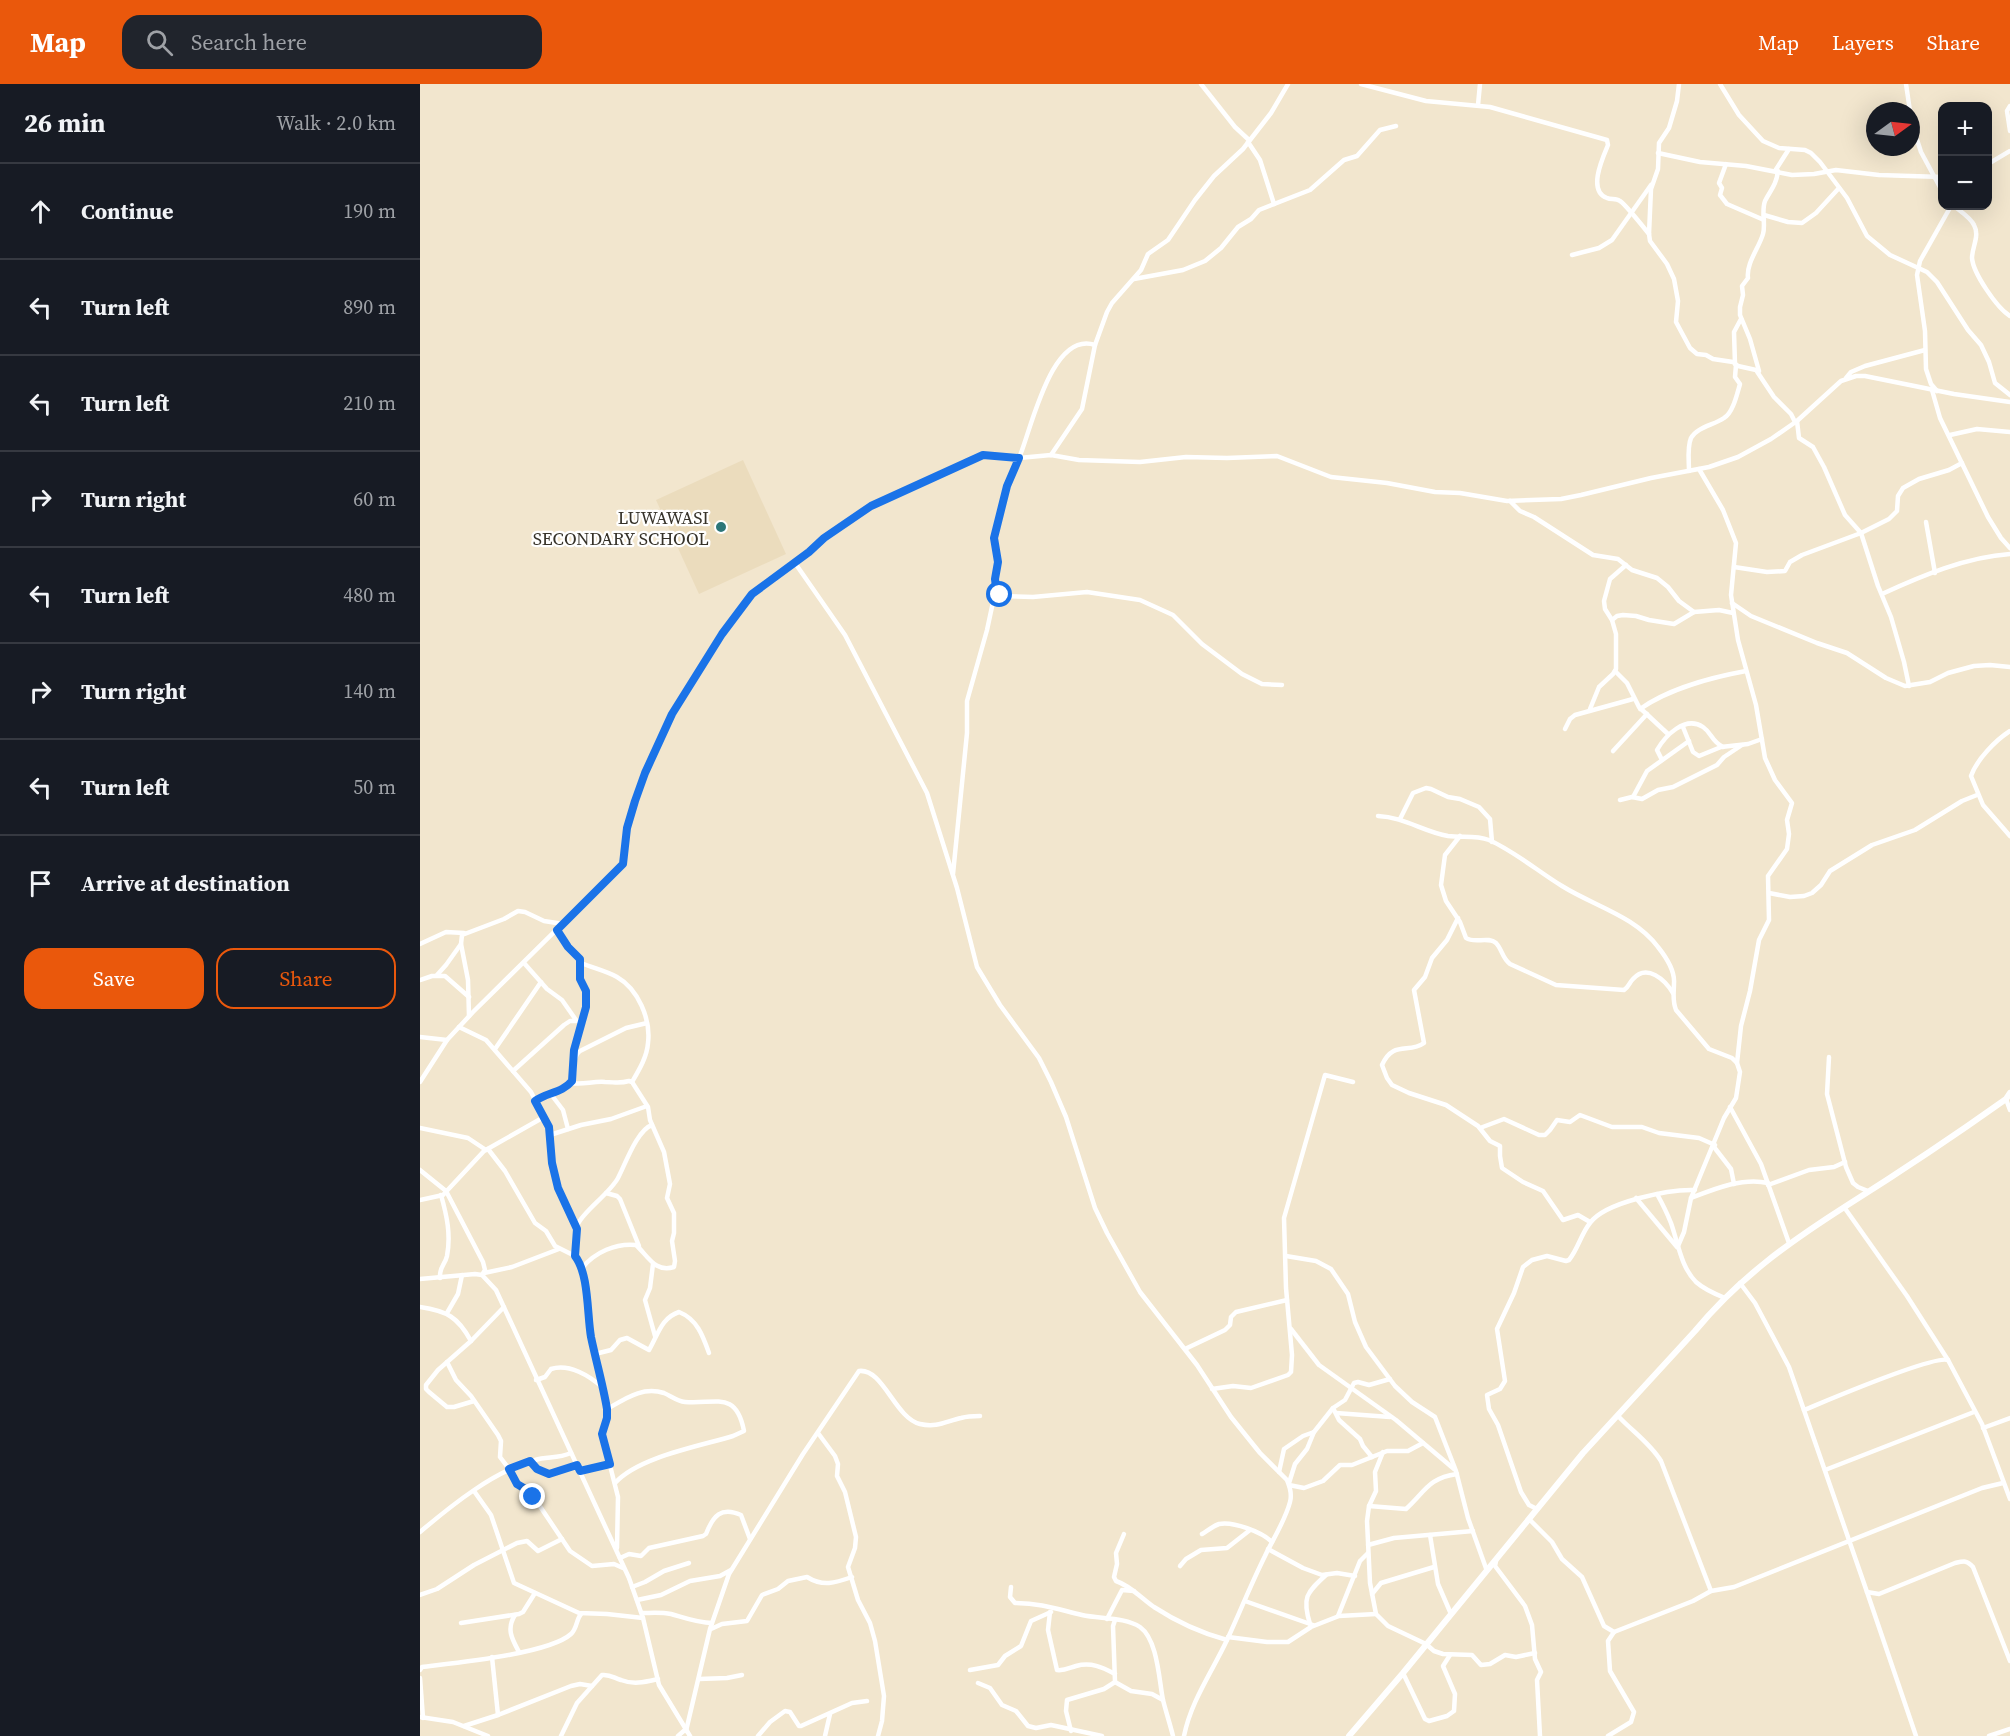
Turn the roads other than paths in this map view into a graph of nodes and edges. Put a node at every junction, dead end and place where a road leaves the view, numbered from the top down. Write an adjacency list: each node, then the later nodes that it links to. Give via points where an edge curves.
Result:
1 (1201, 84): 13 (street)
2 (1288, 84): 13 (street)
3 (1361, 84): 9 (street, via 1452,105)
4 (1480, 84): 9 (street)
5 (1679, 84): 17 (street, via 1677,101)
6 (1720, 84): 14 (street, via 1738,115 1763,141)
7 (1906, 84): 8 (street)
8 (1909, 102)
9 (1478, 105): 30 (street, via 1607,140 1598,172 1599,189 1603,196 1621,202)
10 (2010, 106): 12 (street)
11 (1396, 126): 27 (street, via 1380,130 1357,156 1341,162 1310,190)
12 (2010, 132)
13 (1249, 141): 27 (street, via 1260,160); 35 (street, via 1214,176 1168,240 1148,254)
14 (1789, 149): 20 (street); 21 (street, via 1811,153)
15 (1920, 149): 22 (street)
16 (2010, 152): 18 (street)
17 (1658, 153): 19 (street); 24 (street)
18 (1992, 162)
19 (1726, 164): 20 (street); 31 (street, via 1719,183 1723,200)
20 (1776, 171): 21 (street, via 1800,175); 31 (street)
21 (1827, 171): 22 (street); 26 (street)
22 (1933, 177): 23 (street); 25 (street)
23 (1938, 177)
24 (1654, 181): 30 (street); 32 (street)
25 (1938, 185)
26 (1839, 188): 31 (street, via 1803,223); 34 (street, via 1867,236 1890,255)
27 (1274, 204): 35 (street, via 1240,225 1204,261 1183,270)
28 (1949, 210): 34 (street)
29 (1957, 210): 36 (street, via 1974,224 1974,265 1987,290)
30 (1631, 214): 32 (street); 33 (street, via 1607,244)
31 (1764, 218): 37 (street, via 1763,236 1742,286)
32 (1649, 234): 40 (street, via 1674,279 1676,322 1686,343 1697,354)
33 (1572, 255)
34 (1918, 268): 39 (street); 44 (street, via 1938,284 1981,345 1995,383)
35 (1134, 279): 38 (street, via 1107,312)
36 (2010, 316)
37 (1741, 319): 40 (street, via 1734,333); 41 (street)
38 (1095, 345): 49 (street, via 1082,409); 50 (street, via 1082,343 1074,347 1054,368)
39 (1925, 350): 42 (street, via 1855,370); 43 (street)
40 (1736, 364): 41 (street); 53 (street, via 1735,377 1740,384 1731,408 1725,418 1692,437)
41 (1759, 373): 46 (street)
42 (1846, 378): 43 (street, via 1865,376); 46 (street)
43 (1934, 390): 45 (street); 48 (street, via 1940,418)
44 (2010, 395)
45 (2010, 402)
46 (1796, 422): 52 (street, via 1737,457); 56 (street, via 1799,438 1813,447 1845,515)
47 (2010, 432): 48 (street, via 1977,429)
48 (1950, 435): 51 (street)
49 (1051, 455): 50 (street); 54 (street, via 1140,462 1276,456 1331,477)
50 (1019, 458): 59 (street, via 983,455 871,506); 64 (street, via 1007,486 994,538)
51 (1962, 463): 56 (street, via 1903,488 1895,514); 57 (street, via 1994,527)
52 (1699, 469): 53 (street); 61 (street, via 1733,536)
53 (1689, 471): 54 (street, via 1561,499)
54 (1509, 501): 60 (street, via 1593,555 1612,557)
55 (1926, 522): 62 (street)
56 (1861, 533): 61 (street, via 1802,555 1790,562 1785,571); 63 (street)
57 (2010, 548)
58 (2010, 554): 62 (street, via 1980,558)
59 (795, 563): 96 (street, via 845,635 918,773 934,811); 99 (street, via 742,605 681,696 640,785 627,828 623,864)
60 (1626, 565): 66 (street, via 1657,578); 68 (street, via 1610,579 1606,589 1604,606)
61 (1734, 567): 65 (street)
62 (1935, 573): 63 (street)
63 (1881, 594): 73 (street)
64 (997, 596): 72 (street, via 1087,592 1140,600 1173,615 1202,644 1242,674 1262,684); 96 (street, via 967,701)
65 (1732, 603): 67 (street); 73 (street, via 1751,616 1847,653 1896,683)
66 (1694, 612): 67 (street); 68 (street, via 1674,624 1636,616 1620,615)
67 (1733, 613): 71 (street)
68 (1612, 620): 70 (street, via 1616,634)
69 (2010, 667): 73 (street, via 1974,666)
70 (1615, 671): 74 (street, via 1627,683); 75 (street, via 1596,693)
71 (1746, 671): 76 (street, via 1688,686); 82 (street)
72 (1282, 685)
73 (1909, 686)
74 (1633, 699): 75 (street); 76 (street)
75 (1590, 709): 79 (street, via 1572,717)
76 (1641, 709): 77 (street)
77 (1647, 714): 81 (street); 86 (street)
78 (1683, 727): 81 (street); 83 (street); 85 (street, via 1701,726)
79 (1565, 729)
80 (2010, 731): 88 (street, via 1995,743 1972,773)
81 (1668, 734): 87 (street, via 1657,750)
82 (1761, 739): 84 (street); 97 (street, via 1769,768 1792,803 1787,820 1787,849 1768,876)
83 (1689, 741): 85 (street, via 1699,756); 87 (street)
84 (1742, 745): 85 (street); 89 (street, via 1701,774 1642,799)
85 (1724, 747)
86 (1613, 751)
87 (1662, 760): 89 (street, via 1646,774)
88 (1977, 795): 93 (street); 97 (street, via 1915,830 1872,845 1830,871 1812,893 1790,897)
89 (1633, 797): 90 (street)
90 (1620, 800)
91 (1378, 816): 92 (street)
92 (1400, 819): 94 (street, via 1424,830); 95 (street, via 1413,793 1431,789 1484,812 1490,819)
93 (2010, 836)
94 (1460, 837): 95 (street); 98 (street, via 1445,855 1440,879 1442,891)
95 (1492, 842): 109 (street, via 1576,895 1637,926 1652,939 1670,965)
96 (953, 877): 178 (street, via 977,967 1051,1082 1095,1208 1140,1292)
97 (1769, 894): 121 (street, via 1769,921 1759,940)
98 (1458, 918): 109 (street, via 1466,938 1493,941 1510,964 1556,985 1624,990 1635,977 1647,971); 136 (street, via 1414,990 1424,1043 1392,1052 1382,1068 1392,1085 1440,1103)
99 (563, 924): 100 (street); 101 (street, via 518,910 504,920)
100 (557, 930): 104 (street); 105 (street)
101 (464, 933): 102 (street, via 446,932); 103 (street)
102 (420, 944)
103 (460, 944): 106 (street); 110 (street)
104 (524, 963): 108 (street); 111 (street)
105 (581, 963): 113 (street, via 580,979 587,996); 114 (street, via 625,983 638,999)
106 (437, 975): 107 (street); 110 (street, via 445,976)
107 (420, 980)
108 (541, 982): 112 (street, via 562,1000); 118 (street)
109 (1673, 993): 121 (street, via 1676,1010 1709,1049)
110 (469, 997): 111 (street)
111 (470, 1016): 115 (street)
112 (576, 1020): 113 (street); 122 (street, via 564,1024)
113 (584, 1021): 119 (street)
114 (647, 1023): 119 (street, via 619,1031); 124 (street, via 646,1053)
115 (459, 1027): 117 (street); 118 (street, via 480,1036)
116 (420, 1036): 117 (street)
117 (447, 1040): 123 (street)
118 (495, 1049): 122 (street)
119 (575, 1056): 126 (street)
120 (1829, 1057): 141 (street, via 1827,1094)
121 (1737, 1063): 131 (street, via 1739,1084)
122 (513, 1071): 129 (street)
123 (420, 1082)
124 (632, 1082): 126 (street); 130 (street)
125 (1353, 1082): 162 (street, via 1325,1075 1285,1213)
126 (571, 1083): 127 (street)
127 (550, 1093): 129 (street); 137 (street, via 564,1110)
128 (2008, 1096): 132 (street); 147 (street)
129 (535, 1101): 133 (street)
130 (647, 1106): 134 (street); 137 (street)
131 (1730, 1107): 139 (street); 144 (street)
132 (2010, 1110)
133 (544, 1117): 138 (street); 140 (street)
134 (652, 1125): 148 (street, via 644,1130); 163 (street, via 664,1152 670,1184 667,1195 674,1213 675,1261 674,1267 668,1269)
135 (420, 1128): 140 (street, via 468,1138)
136 (1480, 1128): 139 (street, via 1504,1119 1545,1135 1557,1120 1570,1122 1580,1115 1612,1127 1699,1138); 155 (street, via 1500,1146 1500,1162 1506,1171 1542,1191 1563,1220 1578,1215)
137 (568, 1129): 138 (street)
138 (550, 1135): 156 (street, via 555,1177)
139 (1714, 1146): 143 (street, via 1731,1169); 145 (street)
140 (487, 1149): 146 (street); 160 (street, via 527,1212)
141 (1845, 1162): 144 (street); 147 (street, via 1853,1183)
142 (420, 1170): 146 (street)
143 (1734, 1184): 144 (street); 152 (street)
144 (1768, 1184): 157 (street)
145 (1695, 1190): 149 (street); 152 (street)
146 (446, 1191): 150 (street); 165 (street, via 477,1249)
147 (1868, 1191): 154 (street)
148 (606, 1193): 156 (street, via 582,1218); 159 (street, via 620,1199)
149 (1657, 1194): 151 (street); 158 (street)
150 (441, 1195): 153 (street); 167 (street, via 449,1230 447,1257 440,1268)
151 (1636, 1198): 155 (street); 158 (street)
152 (1691, 1198): 158 (street)
153 (420, 1200)
154 (1844, 1207): 157 (street); 181 (street)
155 (1590, 1222): 220 (street, via 1569,1260 1547,1256 1525,1265 1497,1329 1505,1382 1500,1389 1487,1394 1487,1401 1524,1500)
156 (577, 1229): 161 (street)
157 (1789, 1243): 169 (street)
158 (1678, 1247): 170 (street, via 1694,1280)
159 (640, 1248): 163 (street); 164 (street, via 627,1245 605,1249)
160 (559, 1249): 161 (street); 165 (street)
161 (575, 1256): 164 (street)
162 (1286, 1256): 171 (street); 183 (street, via 1316,1261 1331,1269 1348,1294 1363,1343)
163 (653, 1264): 176 (street, via 645,1300)
164 (582, 1269): 180 (street)
165 (483, 1274): 166 (street); 173 (street)
166 (462, 1275): 167 (street); 174 (street, via 458,1294)
167 (440, 1278): 168 (street)
168 (420, 1279)
169 (1740, 1283): 170 (street); 192 (street, via 1785,1359)
170 (1725, 1298): 196 (street)
171 (1287, 1300): 175 (street); 178 (street, via 1236,1312 1225,1330)
172 (420, 1307): 174 (street)
173 (504, 1307): 177 (street); 184 (street)
174 (447, 1313): 177 (street, via 460,1323)
175 (1291, 1329): 188 (street, via 1318,1365); 189 (street, via 1288,1375 1251,1388)
176 (655, 1336): 179 (street, via 672,1314 682,1312 694,1322); 180 (street, via 649,1350 627,1338 611,1350)
177 (471, 1341): 182 (street)
178 (1185, 1349): 189 (street)
179 (709, 1353)
180 (595, 1354): 187 (street)
181 (1948, 1360): 192 (street, via 1920,1365); 194 (street)
182 (447, 1362): 186 (street); 190 (street)
183 (1390, 1379): 188 (street, via 1369,1385 1356,1382); 213 (street, via 1410,1400 1435,1417)
184 (536, 1380): 187 (street, via 563,1367 588,1376); 204 (street)
185 (420, 1381): 186 (street)
186 (426, 1385): 190 (street, via 447,1407)
187 (603, 1388): 191 (street)
188 (1352, 1388): 193 (street); 197 (street)
189 (1212, 1389): 212 (street, via 1249,1441)
190 (474, 1401): 209 (street, via 498,1435 500,1457)
191 (607, 1409): 207 (street, via 602,1434); 214 (street, via 638,1392 661,1392 685,1402 719,1401 737,1411 744,1431 656,1459)
192 (1804, 1410): 210 (street)
193 (1335, 1411): 197 (street); 200 (street); 205 (street)
194 (1974, 1412): 199 (street); 210 (street)
195 (980, 1416): 201 (street, via 943,1424 918,1424 897,1406 874,1375 861,1370)
196 (1618, 1416): 220 (street); 250 (street, via 1661,1461)
197 (1392, 1417): 202 (street)
198 (2010, 1418): 199 (street)
199 (1983, 1428): 215 (street)
200 (1314, 1432): 212 (street, via 1284,1449); 216 (street, via 1295,1464)
201 (818, 1433): 229 (street); 247 (street, via 838,1464 837,1476 856,1537 848,1568)
202 (1423, 1443): 203 (street, via 1408,1451); 213 (street)
203 (1383, 1452): 205 (street); 219 (street, via 1375,1472 1376,1491)
204 (571, 1453): 206 (street); 208 (street)
205 (1372, 1457): 216 (street, via 1336,1467 1323,1481 1304,1488)
206 (530, 1461): 208 (street, via 549,1474); 209 (street)
207 (610, 1464): 211 (street); 214 (street)
208 (577, 1465): 211 (street)
209 (509, 1469): 217 (street); 228 (street, via 515,1481 531,1493)
210 (1825, 1470): 230 (street)
211 (580, 1471): 235 (street)
212 (1279, 1472): 216 (street)
213 (1456, 1472): 219 (street, via 1430,1483 1406,1509); 223 (street)
214 (615, 1483): 235 (street)
215 (2003, 1483): 218 (street); 230 (street)
216 (1289, 1484): 231 (street, via 1291,1499)
217 (474, 1491): 224 (street); 234 (street, via 491,1515)
218 (2010, 1499)
219 (1369, 1506): 232 (street)
220 (1537, 1509): 221 (street)
221 (1529, 1519): 238 (street); 271 (street, via 1582,1577 1604,1626)
222 (1250, 1530): 226 (street, via 1221,1524); 231 (street); 240 (street, via 1227,1548 1201,1550)
223 (1473, 1531): 227 (street); 244 (street)
224 (420, 1532)
225 (1124, 1534): 251 (street, via 1116,1552 1114,1579)
226 (1202, 1534)
227 (1430, 1535): 232 (street); 241 (street)
228 (562, 1539): 234 (street, via 538,1551 527,1541); 242 (street, via 570,1551 592,1566 614,1564)
229 (750, 1539): 237 (street, via 741,1515 727,1511 710,1523 703,1536 649,1548 641,1556 628,1554); 243 (street)
230 (1850, 1540): 250 (street, via 1734,1587); 252 (street)
231 (1272, 1542): 233 (street)
232 (1368, 1545): 236 (street)
233 (1268, 1549): 245 (street, via 1303,1568); 257 (street)
234 (503, 1551): 253 (street, via 513,1581); 255 (street)
235 (616, 1551): 237 (street)
236 (1368, 1553): 246 (street, via 1360,1561); 254 (street)
237 (620, 1558): 242 (street)
238 (1496, 1562): 244 (street); 275 (street, via 1495,1566 1525,1606)
239 (689, 1563): 248 (street, via 664,1570)
240 (1180, 1566)
241 (1434, 1566): 254 (street, via 1381,1583); 262 (street)
242 (624, 1568): 248 (street)
243 (732, 1569): 256 (street); 270 (street)
244 (1487, 1571): 262 (street)
245 (1326, 1575): 246 (street); 269 (street, via 1306,1599)
246 (1355, 1576): 265 (street)
247 (852, 1577): 270 (street, via 827,1584 807,1577 788,1581 760,1598 747,1621); 304 (street, via 870,1623 880,1667 884,1707)
248 (632, 1587): 256 (street)
249 (1011, 1587): 258 (street, via 1010,1597 1015,1604 1035,1603)
250 (1711, 1590): 271 (street)
251 (1134, 1591): 266 (street, via 1122,1590); 272 (street, via 1177,1621 1206,1635)
252 (1867, 1592): 278 (street, via 1879,1594 1955,1563 1969,1562); 311 (street)
253 (535, 1593): 260 (street); 263 (street, via 523,1612)
254 (1372, 1594): 261 (street)
255 (420, 1596)
256 (637, 1600): 264 (street)
257 (1245, 1600): 269 (street); 272 (street)
258 (1063, 1610): 259 (street); 266 (street)
259 (1050, 1612): 280 (street, via 1031,1621 1021,1646 998,1665); 282 (street, via 1048,1630 1057,1670 1094,1665)
260 (581, 1614): 264 (street); 274 (street, via 568,1637)
261 (1376, 1614): 265 (street); 273 (street, via 1388,1626)
262 (1451, 1614): 273 (street)
263 (515, 1615): 268 (street); 274 (street, via 510,1632)
264 (643, 1616): 270 (street, via 668,1614); 285 (street)
265 (1338, 1616): 269 (street)
266 (1107, 1619): 267 (street)
267 (1115, 1620): 282 (street); 290 (street, via 1140,1627 1149,1637)
268 (461, 1623)
269 (1312, 1625): 272 (street, via 1284,1642)
270 (711, 1626): 286 (street)
271 (1614, 1632): 310 (street, via 1608,1641 1610,1671 1634,1712 1631,1722)
272 (1228, 1639): 307 (street, via 1191,1709)
273 (1426, 1644): 276 (street); 281 (street)
274 (519, 1652): 277 (street)
275 (1535, 1653): 276 (street, via 1505,1655 1484,1665 1469,1654); 309 (street, via 1541,1672 1537,1680)
276 (1450, 1655): 281 (street, via 1443,1666 1455,1699 1454,1711 1447,1716 1425,1719)
277 (492, 1657): 279 (street); 293 (street)
278 (2010, 1661)
279 (420, 1670)
280 (970, 1670)
281 (1403, 1673): 308 (street)
282 (1115, 1674): 287 (street)
283 (742, 1675): 286 (street)
284 (420, 1678): 294 (street)
285 (657, 1679): 289 (street, via 639,1683 604,1674); 298 (street)
286 (699, 1679): 298 (street)
287 (1115, 1682): 290 (street); 297 (street, via 1067,1700)
288 (978, 1683): 297 (street, via 988,1686 999,1702 1016,1712 1028,1726 1051,1725)
289 (592, 1686): 293 (street, via 571,1686); 300 (street, via 577,1703)
290 (1163, 1700): 306 (street)
291 (867, 1701): 292 (street, via 852,1703)
292 (830, 1714): 302 (street, via 799,1726 785,1711); 303 (street)
293 (498, 1715): 295 (street)
294 (422, 1717): 295 (street)
295 (464, 1726): 299 (street)
296 (2010, 1729): 312 (street)
297 (1071, 1731): 305 (street)
298 (687, 1732): 301 (street)
299 (488, 1736)
300 (561, 1736)
301 (678, 1736)
302 (758, 1736)
303 (825, 1736)
304 (878, 1736)
305 (1102, 1736)
306 (1173, 1736)
307 (1184, 1736)
308 (1349, 1736)
309 (1540, 1736)
310 (1608, 1736)
311 (1916, 1736)
312 (1989, 1736)

